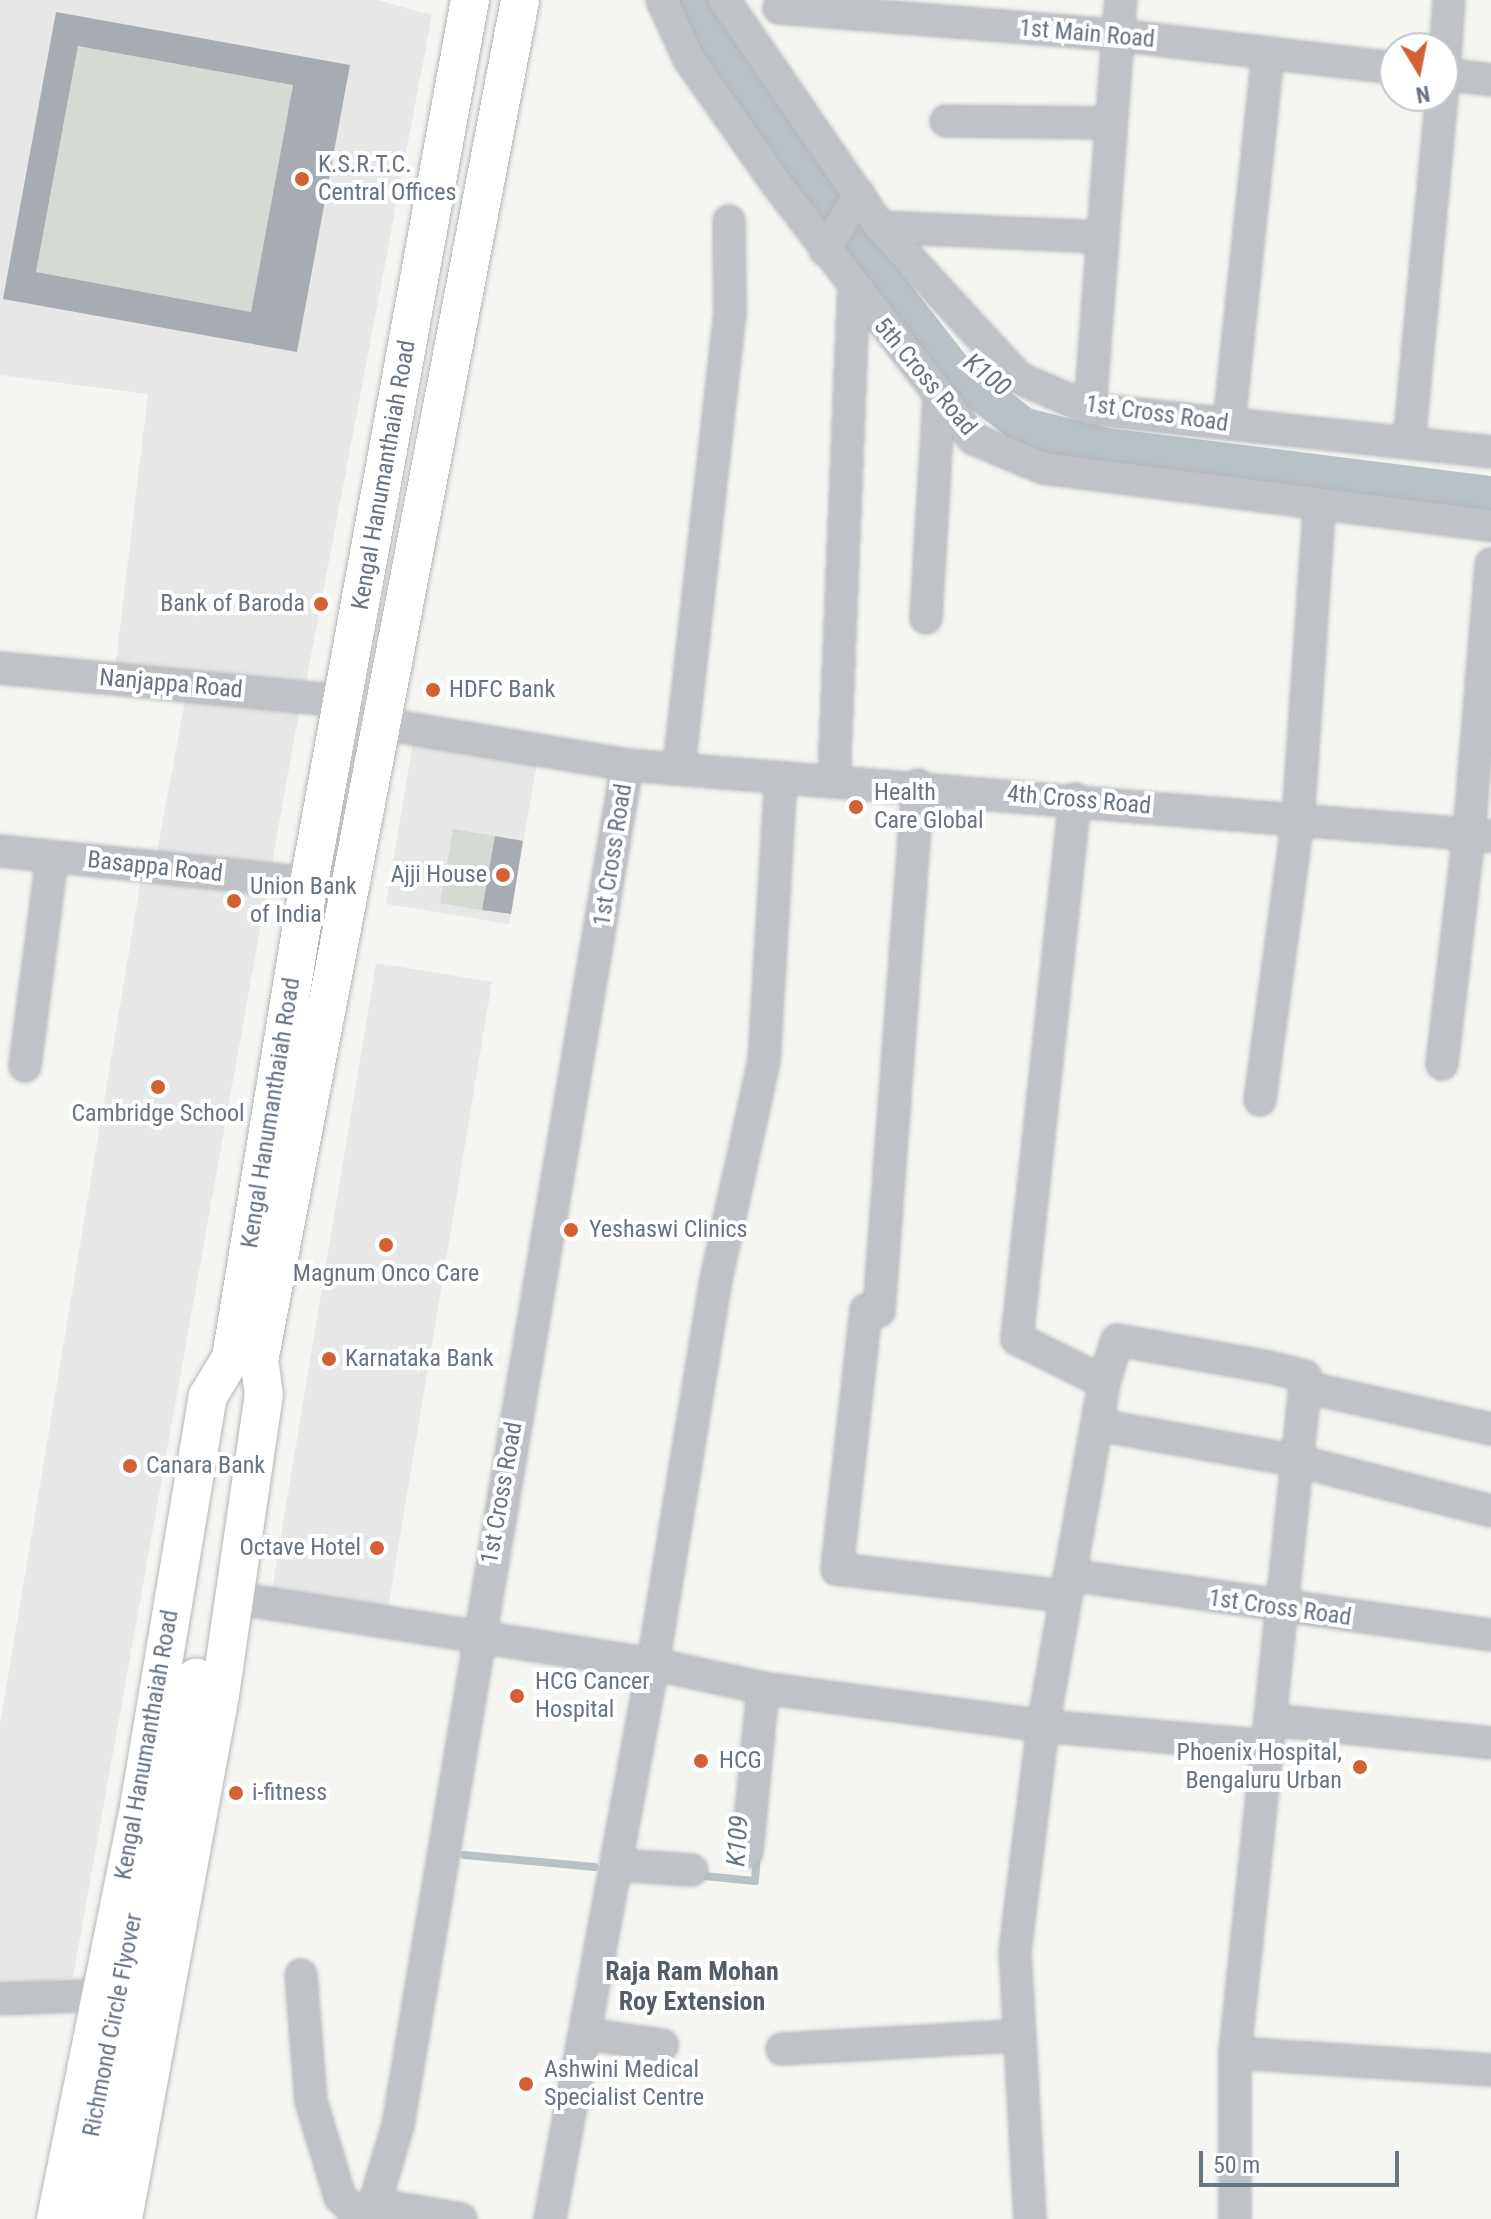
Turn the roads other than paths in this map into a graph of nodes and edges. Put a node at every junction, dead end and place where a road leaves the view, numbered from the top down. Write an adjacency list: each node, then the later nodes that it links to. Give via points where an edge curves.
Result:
1 (470, 0): 34 (main road, Kengal Hanumanthaiah Road)
2 (520, 0): 35 (main road, Kengal Hanumanthaiah Road)
3 (662, 0): 22 (street, 5th Cross Road, via 689,59)
4 (724, 0): 12 (street, 1st Cross Road)
5 (1121, 0): 9 (street)
6 (1449, 0): 8 (street)
7 (780, 4): 9 (street, 1st Main Road); 12 (street)
8 (1447, 32)
9 (1117, 35): 10 (street, 1st Main Road); 17 (street)
10 (1268, 54): 11 (street, 1st Main Road); 26 (street)
11 (1379, 66)
12 (774, 70): 18 (street, 1st Cross Road)
13 (1491, 80): 14 (street)
14 (1459, 82)
15 (1440, 112): 27 (street)
16 (946, 121): 17 (street)
17 (1109, 123): 21 (street)
18 (855, 200): 20 (street, 1st Cross Road); 22 (street)
19 (729, 221): 37 (street, via 730,315)
20 (880, 227): 21 (street); 25 (street, 1st Cross Road, via 1019,378)
21 (1102, 237): 25 (street)
22 (828, 245): 23 (street, 5th Cross Road)
23 (854, 289): 24 (street, 5th Cross Road); 39 (street)
24 (939, 400): 29 (street, 5th Cross Road, via 974,439 1043,468); 32 (street)
25 (1090, 409): 26 (street, 1st Cross Road)
26 (1229, 424): 27 (street, 1st Cross Road)
27 (1409, 443): 28 (street, 1st Cross Road)
28 (1491, 452)
29 (1319, 508): 30 (street, 5th Cross Road); 42 (street)
30 (1491, 525)
31 (1491, 564): 43 (street)
32 (926, 618)
33 (0, 668): 34 (street, Nanjappa Road)
34 (342, 701): 46 (main road, Kengal Hanumanthaiah Road)
35 (383, 724): 36 (street, 4th Cross Road); 50 (main road, Kengal Hanumanthaiah Road)
36 (627, 765): 37 (street, 4th Cross Road); 62 (street, 1st Cross Road, via 584,1047)
37 (679, 767): 38 (street, 4th Cross Road)
38 (781, 778): 39 (street, 4th Cross Road); 63 (street, via 764,1062 715,1284)
39 (834, 780): 40 (street, 4th Cross Road)
40 (918, 785): 41 (street, 4th Cross Road); 58 (street, 1st Cross Road, via 879,1311 866,1310 837,1569)
41 (1075, 799): 42 (street, 4th Cross Road); 51 (street, via 1017,1339)
42 (1298, 820): 43 (street, 4th Cross Road); 49 (street)
43 (1480, 835): 47 (street)
44 (0, 851): 45 (street, Basappa Road)
45 (52, 857): 46 (street, Basappa Road); 48 (street)
46 (309, 883): 50 (main road, Kengal Hanumanthaiah Road)
47 (1442, 1064)
48 (25, 1066)
49 (1260, 1100)
50 (245, 1360): 53 (main road, Richmond Circle Flyover); 59 (main road, Kengal Hanumanthaiah Road, via 264,1395); 72 (main road, Kengal Hanumanthaiah Road, via 208,1396 137,1819)
51 (1104, 1382): 52 (street, via 1117,1340 1305,1376); 54 (street)
52 (1305, 1387): 55 (street); 56 (street)
53 (238, 1408): 82 (main road, Richmond Circle Flyover); 83 (main road, Richmond Circle Flyover)
54 (1098, 1425): 56 (street); 58 (street)
55 (1491, 1429)
56 (1298, 1461): 57 (street); 60 (street)
57 (1491, 1511)
58 (1067, 1586): 60 (street, 1st Cross Road); 65 (street)
59 (234, 1598): 62 (street); 84 (main road, Kengal Hanumanthaiah Road)
60 (1280, 1609): 61 (street, 1st Cross Road); 66 (street)
61 (1491, 1635)
62 (476, 1636): 63 (street); 80 (street, 1st Cross Road, via 398,2125)
63 (653, 1664): 64 (street); 69 (street)
64 (763, 1688): 65 (street); 68 (street)
65 (1043, 1726): 66 (street); 75 (street, via 1015,1951)
66 (1268, 1733): 67 (street); 78 (street)
67 (1491, 1743)
68 (747, 1852)
69 (616, 1865): 70 (street); 74 (street)
70 (692, 1870)
71 (301, 1975): 80 (street, via 311,2101 340,2197)
72 (99, 1995): 73 (street); 81 (main road, Kengal Hanumanthaiah Road)
73 (0, 1999)
74 (585, 2034): 76 (street); 86 (street)
75 (1018, 2036): 77 (street); 87 (street)
76 (662, 2045)
77 (782, 2049)
78 (1235, 2053): 79 (street); 88 (street)
79 (1491, 2070)
80 (371, 2214): 85 (street)
81 (56, 2219)
82 (76, 2219)
83 (94, 2219)
84 (123, 2219)
85 (461, 2219)
86 (550, 2219)
87 (1030, 2219)
88 (1235, 2219)

